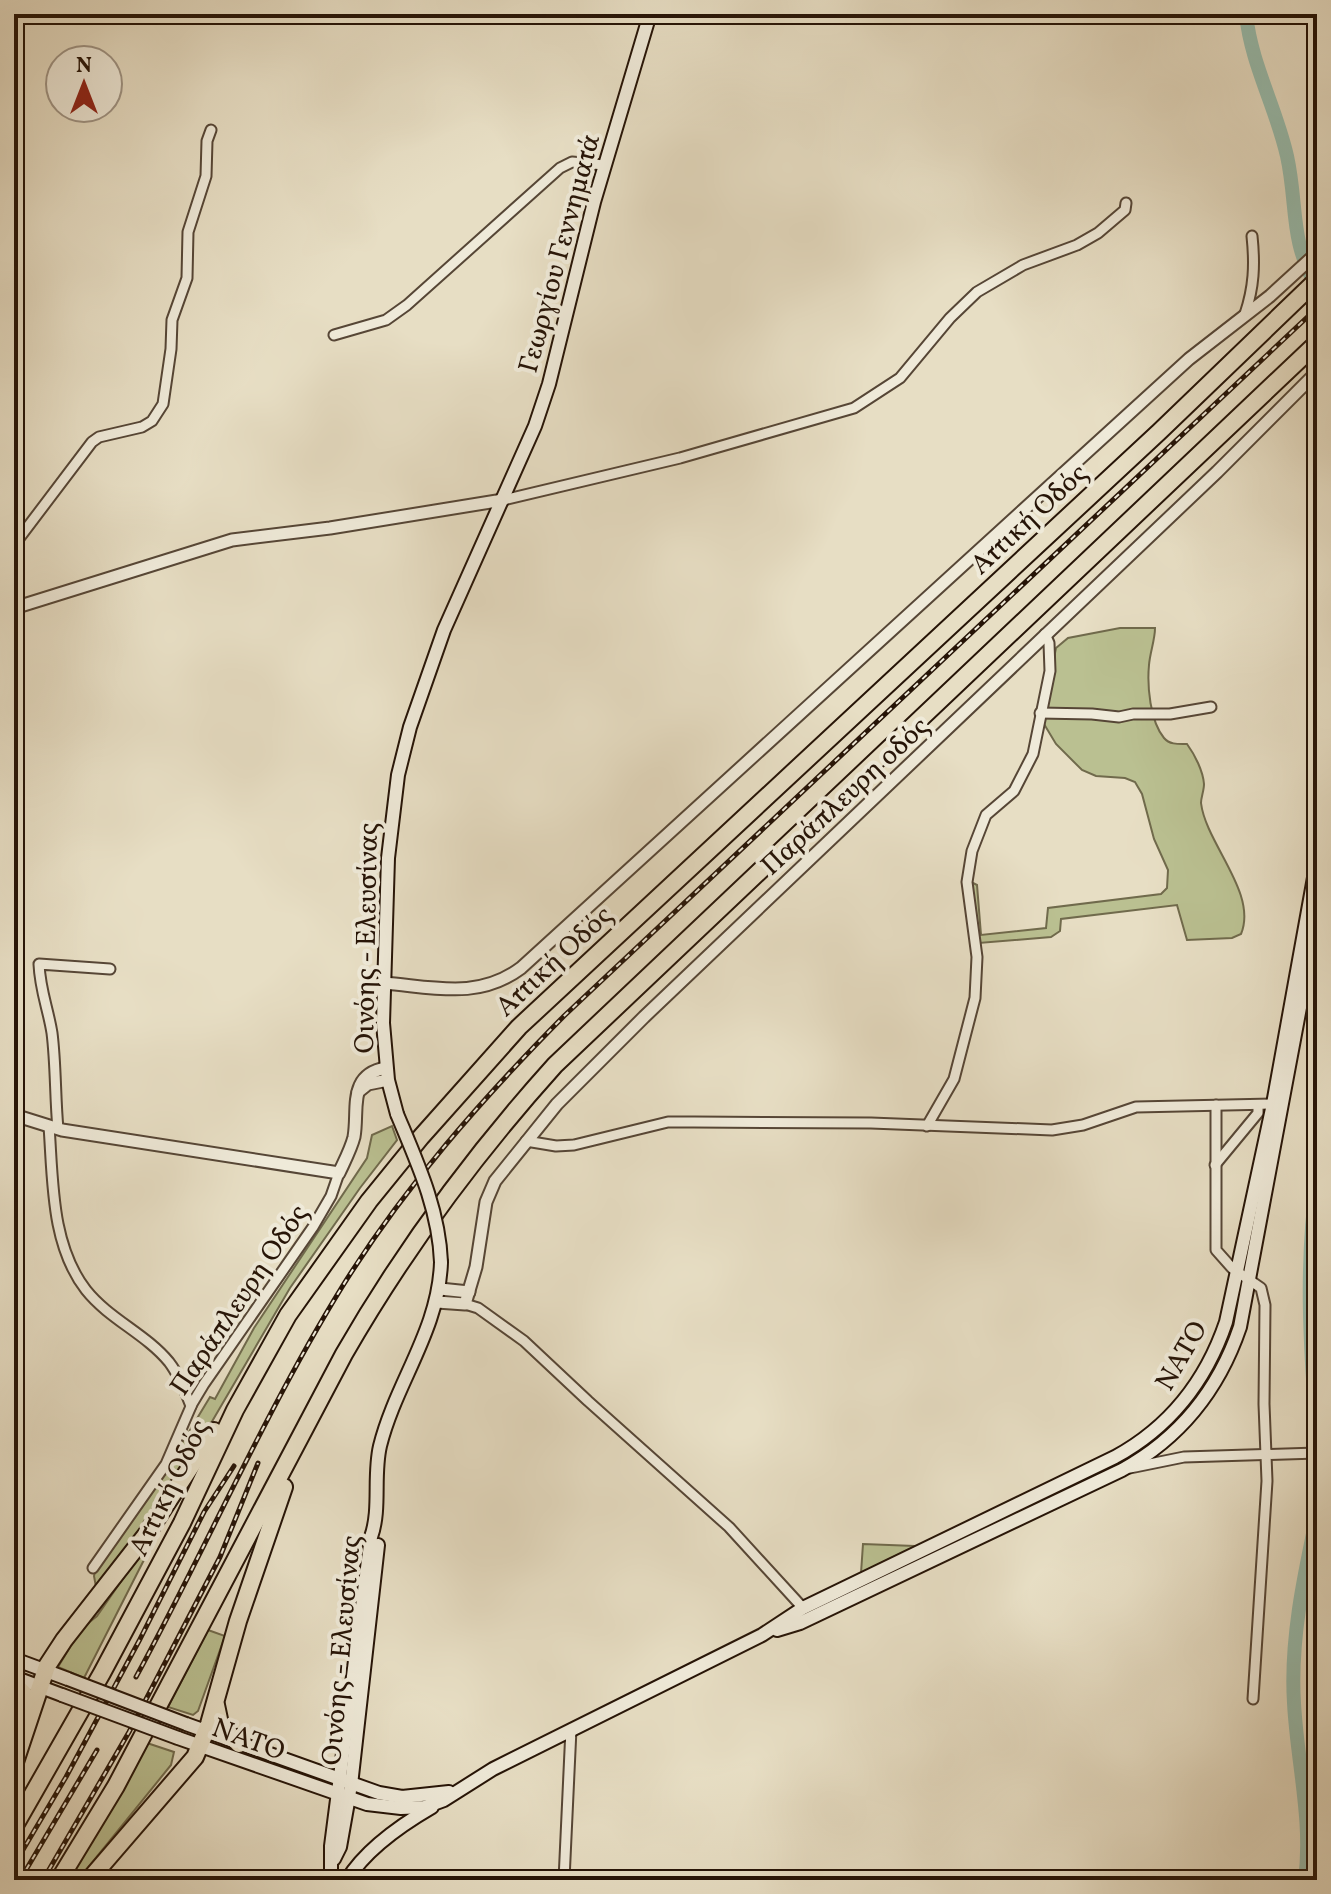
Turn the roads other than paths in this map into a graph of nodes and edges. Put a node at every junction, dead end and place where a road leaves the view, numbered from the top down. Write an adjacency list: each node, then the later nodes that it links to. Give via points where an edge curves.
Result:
1 (685, 14): 2 (street)
2 (649, 17): 4 (main road, Γεωργίου Γεννηματά)
3 (211, 130): 14 (street, via 206,176 188,232 187,278 172,320 166,393 159,412 142,427 92,442)
4 (604, 165): 10 (street, via 572,162 560,168 386,320); 13 (main road, Γεωργίου Γεννηματά, via 549,384)
5 (1126, 203): 13 (street, via 1125,210 1098,233 1023,265 977,292 900,378 854,408 680,458)
6 (1252, 236): 9 (street, via 1254,287)
7 (1317, 253): 9 (street)
8 (1317, 280): 40 (highway, Αττική Οδός, via 484,1063 369,1201 288,1315)
9 (1245, 314): 22 (street, via 1189,359 521,968 478,988)
10 (334, 335)
11 (1317, 343): 38 (highway, via 555,1065 456,1181 413,1241)
12 (1317, 372): 16 (street, Παράπλευρη οδός)
13 (503, 500): 15 (street, via 232,540); 22 (main road, Οινόης - Ελευσίνας, via 444,630 398,775 388,858)
14 (14, 545)
15 (14, 608)
16 (1045, 634): 18 (street, via 1050,671); 30 (street, Παράπλευρη οδός, via 634,1026)
17 (1211, 707): 18 (street, via 1119,717)
18 (1040, 713): 28 (street, via 1028,767 1014,791 986,815 977,834 967,882 977,957 973,1006 954,1079)
19 (1317, 861): 24 (main road, ΝΑΤΟ)
20 (1317, 917): 34 (main road, ΝΑΤΟ)
21 (110, 969): 29 (street, via 39,964 54,1052)
22 (384, 983): 23 (main road, Οινόης - Ελευσίνας)
23 (387, 1074): 32 (street, via 358,1093 354,1139); 36 (main road, Οινόης - Ελευσίνας, bridge, via 438,1226)
24 (1273, 1104): 26 (street); 33 (main road, ΝΑΤΟ)
25 (1216, 1105): 26 (street); 28 (street, via 1136,1107 1067,1129); 31 (street)
26 (1258, 1105): 31 (street, via 1258,1113)
27 (14, 1115): 29 (street)
28 (927, 1126): 30 (street, via 668,1122 574,1145)
29 (53, 1128): 32 (street); 39 (street, via 61,1239 71,1267 103,1308 168,1361)
30 (526, 1141): 35 (street, Παράπλευρη οδός, via 490,1191)
31 (1215, 1165): 33 (street, via 1216,1250)
32 (339, 1173): 39 (street, Παράπλευρη Οδός, via 313,1227)
33 (1236, 1272): 34 (street); 46 (main road, ΝΑΤΟ, via 1226,1322 1209,1364 1184,1401 1150,1434 1115,1457)
34 (1250, 1279): 42 (street, via 1264,1294); 43 (main road, ΝΑΤΟ, via 1232,1351 1209,1392 1177,1431)
35 (469, 1292): 36 (street); 37 (street, Παράπλευρη οδός)
36 (438, 1295): 37 (street); 44 (main road, Οινόης - Ελευσίνας, via 380,1448)
37 (465, 1304): 46 (street, via 524,1341 729,1527)
38 (324, 1394): 52 (highway, via 262,1547); 66 (highway, via 116,1786)
39 (191, 1406): 45 (street, Παράπλευρη Οδός, via 166,1464)
40 (235, 1410): 50 (highway, via 217,1426 146,1535 64,1640); 65 (highway, Αττική Οδός, via 160,1564)
41 (1317, 1453): 42 (street)
42 (1264, 1454): 43 (street, via 1184,1457); 53 (street, via 1267,1481)
43 (1122, 1470): 47 (main road, ΝΑΤΟ, via 800,1623)
44 (375, 1520): 58 (main road, Οινόης - Ελευσίνας); 61 (main road, Οινόης - Ελευσίνας, via 376,1562)
45 (93, 1568)
46 (803, 1608): 47 (main road, ΝΑΤΟ)
47 (762, 1635): 55 (main road, ΝΑΤΟ)
48 (14, 1659): 50 (main road, ΝΑΤΟ)
49 (14, 1677): 50 (main road, ΝΑΤΟ)
50 (43, 1678): 54 (highway); 56 (main road, ΝΑΤΟ, bridge, via 68,1679 186,1724); 56 (main road, ΝΑΤΟ, bridge, via 62,1695 178,1738)
51 (14, 1684): 54 (highway, via 27,1697)
52 (216, 1699): 56 (highway); 57 (highway, via 220,1724)
53 (1253, 1699)
54 (30, 1716): 59 (highway)
55 (571, 1729): 62 (main road, ΝΑΤΟ); 70 (street)
56 (203, 1739): 57 (main road, ΝΑΤΟ); 63 (main road, ΝΑΤΟ); 67 (highway, via 192,1761)
57 (239, 1744): 60 (main road, ΝΑΤΟ)
58 (344, 1758): 60 (main road, via 336,1769); 61 (main road, Οινόης - Ελευσίνας)
59 (14, 1765)
60 (317, 1772): 61 (main road, ΝΑΤΟ)
61 (346, 1783): 62 (main road, ΝΑΤΟ, via 402,1797 437,1794); 63 (main road)
62 (470, 1783): 64 (main road, ΝΑΤΟ)
63 (344, 1797): 64 (main road, ΝΑΤΟ, via 401,1808); 68 (main road)
64 (444, 1800): 69 (main road, via 376,1847)
65 (14, 1827)
66 (59, 1880)
67 (89, 1880)
68 (331, 1880)
69 (347, 1880)
70 (564, 1880)

